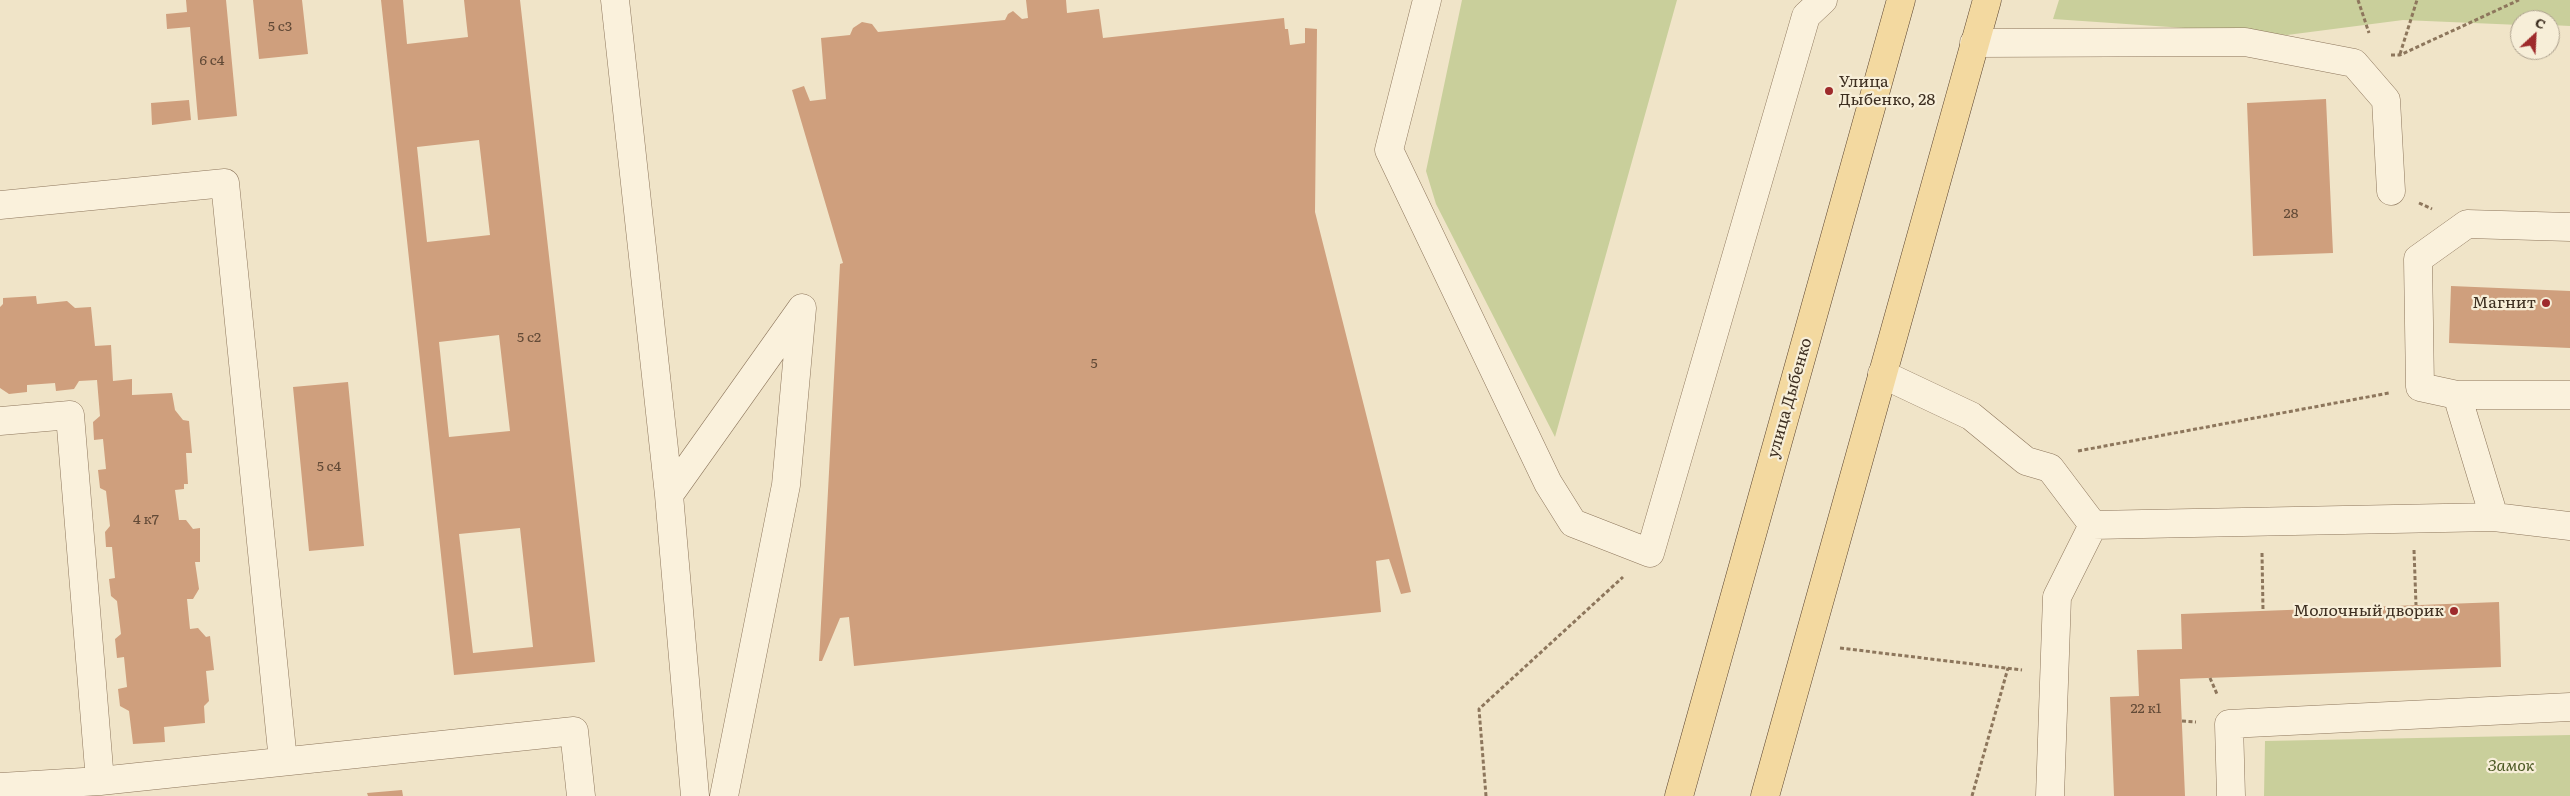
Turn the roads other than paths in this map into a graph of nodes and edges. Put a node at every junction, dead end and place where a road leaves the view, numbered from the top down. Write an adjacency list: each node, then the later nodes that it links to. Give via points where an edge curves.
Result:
1 (615, 0): 14 (lane)
2 (1427, 0): 3 (lane, via 1388,150 1548,483 1574,523 1650,553 1806,16)
3 (1823, 0)
4 (1901, 0): 25 (main road, улица Дыбенко)
5 (1987, 0): 6 (main road)
6 (1974, 43): 7 (lane, via 2245,42 2354,63 2386,100); 10 (main road)
7 (2391, 191)
8 (0, 205): 19 (lane, via 225,183)
9 (2570, 227): 11 (lane, via 2467,224 2418,259 2420,387)
10 (1882, 374): 16 (lane, via 1971,416 2026,461 2050,468); 26 (main road)
11 (2457, 395): 12 (lane); 15 (lane)
12 (2570, 395)
13 (0, 421): 20 (lane, via 70,415)
14 (669, 495): 23 (lane); 24 (lane, via 802,308 786,485)
15 (2494, 517): 16 (lane); 17 (lane)
16 (2093, 525): 27 (lane, via 2057,597)
17 (2570, 526)
18 (2570, 707): 28 (lane, via 2229,724)
19 (283, 762): 20 (lane); 22 (lane, via 574,731)
20 (100, 780): 21 (lane)
21 (0, 786)
22 (581, 796)
23 (695, 796)
24 (724, 796)
25 (1679, 796)
26 (1764, 796)
27 (2050, 796)
28 (2231, 796)

